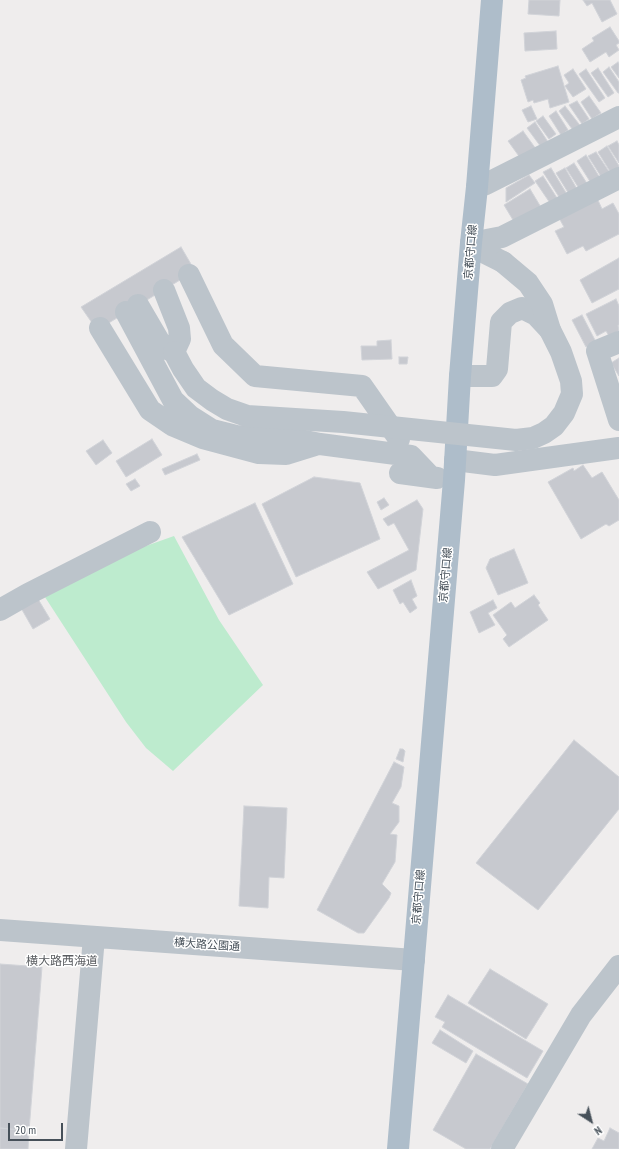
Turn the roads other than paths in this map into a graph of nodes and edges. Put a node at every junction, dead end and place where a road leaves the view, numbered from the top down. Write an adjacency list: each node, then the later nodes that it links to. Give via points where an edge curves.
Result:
1 (492, 0): 4 (main road, 京都守口線)
2 (619, 117): 4 (street)
3 (619, 178): 5 (street, via 502,237)
4 (477, 187): 5 (main road, 京都守口線)
5 (471, 243): 7 (street, bridge, via 503,262 528,283 542,304); 10 (main road, 京都守口線)
6 (144, 301): 9 (street); 9 (street, via 186,301 188,328); 12 (street, via 173,400 190,416 212,430 236,436 300,440); 12 (street, via 157,393 203,438 259,453 286,454); 14 (street, via 223,345 255,376 362,386)
7 (550, 330): 9 (street, bridge, via 567,366 572,394 564,413 554,426 533,438 516,440 343,422 247,416 228,409 196,388 183,368); 10 (street, via 536,315 522,308 510,313 502,322 497,370 492,376)
8 (619, 342): 11 (street, via 597,351)
9 (177, 346)
10 (460, 376): 15 (main road, 京都守口線)
11 (619, 420)
12 (320, 444): 14 (street)
13 (619, 448): 15 (street)
14 (406, 465): 15 (street, via 431,477)
15 (454, 470): 20 (main road, 京都守口線)
16 (150, 532): 17 (street)
17 (0, 610)
18 (0, 930): 19 (street, 横大路公園通)
19 (94, 937): 20 (street, 横大路公園通); 22 (street)
20 (414, 960): 23 (main road, 京都守口線)
21 (619, 966): 24 (street, via 582,1014)
22 (76, 1149)
23 (398, 1149)
24 (502, 1149)

